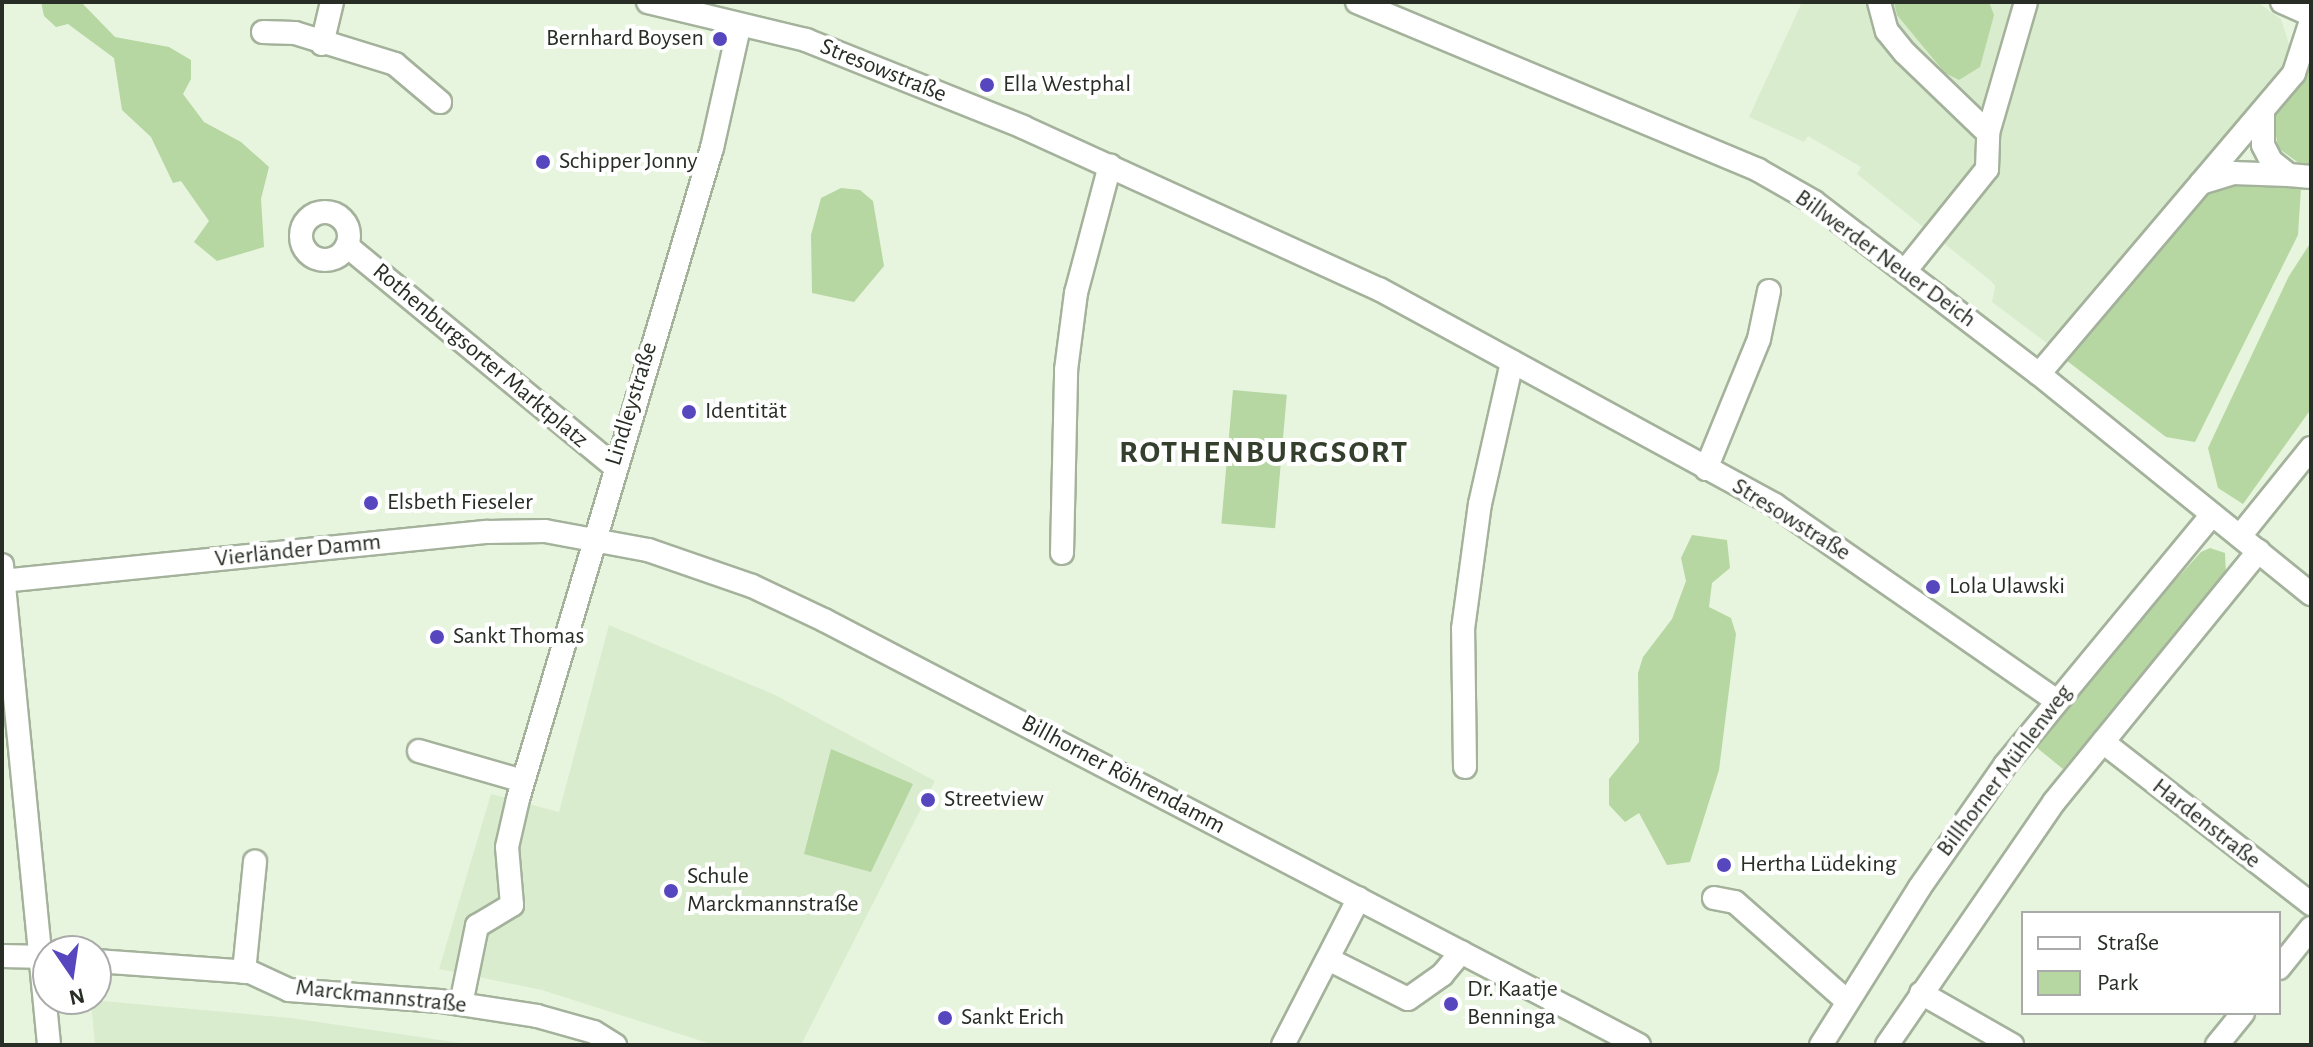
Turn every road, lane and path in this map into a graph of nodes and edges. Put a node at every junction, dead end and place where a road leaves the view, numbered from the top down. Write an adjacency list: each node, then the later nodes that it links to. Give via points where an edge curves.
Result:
1 (332, 2): 10 (street)
2 (648, 2): 8 (street, Stresowstraße)
3 (1357, 2): 18 (street, Billwerder Neuer Deich, via 1758,170 1814,202)
4 (1879, 2): 13 (street, via 1896,42)
5 (2026, 2): 13 (street)
6 (2282, 2): 7 (street)
7 (2311, 18): 12 (street, via 2294,73)
8 (739, 27): 14 (street, Stresowstraße, via 806,40); 23 (street, Lindleystraße, via 712,148)
9 (263, 32): 10 (street, via 295,33)
10 (322, 44): 11 (street, via 395,64)
11 (440, 102)
12 (2263, 111): 15 (street, via 2263,145 2278,170); 16 (street)
13 (1988, 133): 18 (street, via 1987,169)
14 (1110, 165): 20 (street, Stresowstraße, via 1379,289); 29 (street, via 1076,293 1066,370)
15 (2300, 176): 16 (street, via 2233,173)
16 (2201, 183): 21 (street)
17 (347, 246): 23 (street, Rothenburgsorter Marktplatz)
18 (1905, 271): 21 (street, Billwerder Neuer Deich)
19 (1769, 291): 24 (street, via 1759,339)
20 (1512, 362): 24 (street, Stresowstraße); 35 (street, via 1480,504 1463,629)
21 (2039, 374): 25 (street, Billwerder Neuer Deich)
22 (2311, 448): 27 (street)
23 (614, 466): 26 (street, Lindleystraße)
24 (1706, 469): 32 (street, Stresowstraße, via 1775,505)
25 (2212, 515): 27 (street, Billwerder Neuer Deich); 32 (street, Billhorner Mühlenweg)
26 (594, 536): 30 (street, Vierländer Damm, via 488,532); 36 (street, Lindleystraße); 38 (street, Billhorner Röhrendamm, via 648,550 782,600)
27 (2240, 536): 28 (street, Billwerder Neuer Deich)
28 (2259, 551): 31 (street, Billwerder Neuer Deich); 33 (street)
29 (1062, 553)
30 (3, 576): 42 (street)
31 (2311, 594)
32 (2056, 700): 51 (street, Billhorner Mühlenweg, via 1970,814)
33 (2103, 742): 40 (street, Hardenstraße); 50 (street, via 1994,884)
34 (419, 751): 36 (street)
35 (1465, 767)
36 (523, 781): 52 (street, Lindleystraße, via 507,847 512,905 477,926)
37 (255, 862): 49 (street)
38 (1359, 898): 43 (street, Billhorner Röhrendamm); 46 (street)
39 (1714, 898): 51 (street, via 1735,902)
40 (2311, 904)
41 (2311, 928): 48 (street)
42 (41, 935)
43 (1461, 952): 46 (street, via 1442,975 1408,999); 58 (street, Billhorner Röhrendamm)
44 (2, 956): 45 (street)
45 (32, 957)
46 (1328, 959): 57 (street)
47 (112, 962): 49 (street, Marckmannstraße)
48 (2281, 966)
49 (244, 972): 52 (street, Marckmannstraße, via 289,990)
50 (1921, 993): 60 (street); 61 (street)
51 (1847, 1001): 59 (street, Billhorner Mühlenweg)
52 (461, 1004): 56 (street, Marckmannstraße, via 537,1016 594,1032)
53 (47, 1015): 55 (street)
54 (2241, 1015): 62 (street)
55 (49, 1045)
56 (615, 1045)
57 (1283, 1045)
58 (1639, 1045)
59 (1821, 1045)
60 (1887, 1045)
61 (2012, 1045)
62 (2217, 1045)

